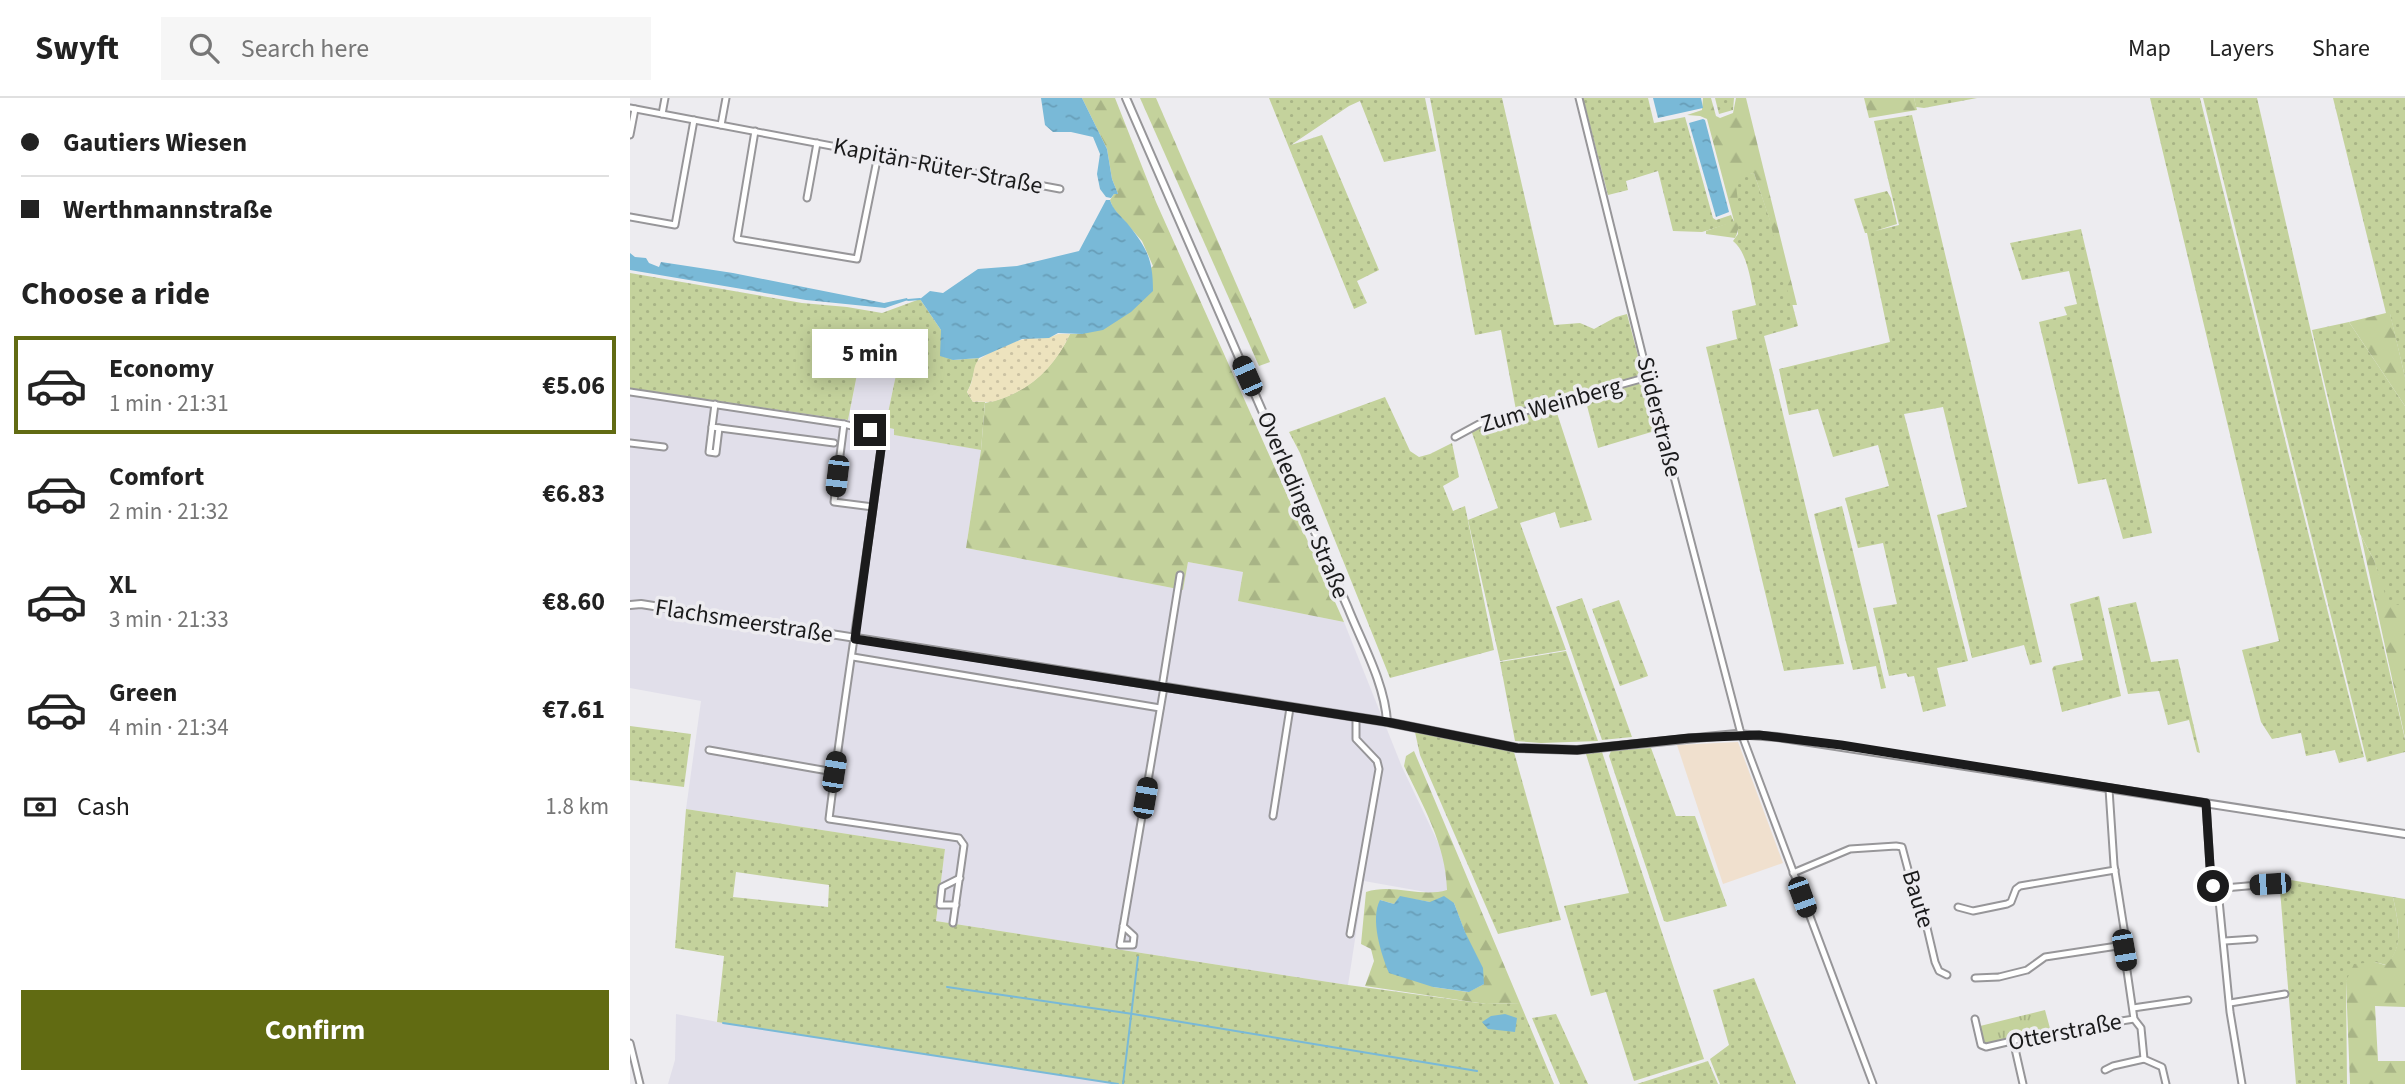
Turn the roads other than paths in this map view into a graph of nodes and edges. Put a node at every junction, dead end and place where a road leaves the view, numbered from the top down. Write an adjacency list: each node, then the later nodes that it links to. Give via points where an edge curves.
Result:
1 (665, 98): 6 (street)
2 (726, 98): 8 (street)
3 (1126, 98): 33 (street, Overledinger Straße, via 1348,608)
4 (1579, 98): 16 (street, Süderstraße)
5 (632, 108): 6 (street, Kapitän-Rüter-Straße); 10 (street, Kapitän-Rüter-Straße)
6 (662, 114): 7 (street, Kapitän-Rüter-Straße)
7 (694, 120): 8 (street, Kapitän-Rüter-Straße); 15 (street, via 675,225)
8 (721, 125): 9 (street, Kapitän-Rüter-Straße)
9 (755, 131): 11 (street, Kapitän-Rüter-Straße); 12 (street, via 737,239 857,260)
10 (630, 135)
11 (817, 143): 12 (street, Kapitän-Rüter-Straße); 14 (street, Kapitän-Rüter-Straße)
12 (878, 155): 13 (street, Kapitän-Rüter-Straße)
13 (1060, 189)
14 (807, 198)
15 (630, 217)
16 (1648, 377): 20 (street, Zum Weinberg, via 1479,424); 34 (street, Süderstraße)
17 (630, 392): 18 (street)
18 (715, 404): 19 (street); 22 (street, via 715,428)
19 (844, 424): 24 (street, via 870,430 880,439); 24 (street, via 834,502)
20 (1455, 437)
21 (630, 443): 23 (street)
22 (834, 443)
23 (664, 447)
24 (873, 507): 27 (street)
25 (1180, 575): 29 (street)
26 (630, 605): 27 (street, Flachsmeerstraße)
27 (855, 639): 28 (street); 29 (street, Flachsmeerstraße)
28 (853, 657): 30 (street, Flachsmeerstraße); 36 (street)
29 (1163, 687): 30 (street); 31 (street, Flachsmeerstraße)
30 (1160, 708): 49 (street)
31 (1290, 708): 32 (street, Flachsmeerstraße); 39 (street)
32 (1356, 718): 33 (street, Flachsmeerstraße); 50 (street, via 1356,738 1379,769)
33 (1387, 722): 34 (street, Flachsmeerstraße, via 1547,750)
34 (1741, 734): 37 (street, Flachsmeerstraße, via 1841,745); 42 (street, Süderstraße)
35 (709, 750): 36 (street)
36 (834, 772): 43 (street, via 829,819 959,838 964,845)
37 (2109, 789): 38 (street, Flachsmeerstraße); 41 (street)
38 (2206, 803): 40 (street, Flachsmeerstraße); 45 (street, via 2211,882)
39 (1273, 816)
40 (2405, 834)
41 (2115, 870): 47 (street, via 2020,886 2007,904 1973,911); 53 (street)
42 (1793, 873): 54 (street, Baute, via 1854,848 1902,847 1935,962); 67 (street, Süderstraße)
43 (960, 878): 46 (street); 46 (street, via 942,887 940,905)
44 (2270, 884): 45 (street)
45 (2218, 890): 52 (street)
46 (956, 905): 48 (street)
47 (1958, 907)
48 (953, 923)
49 (1123, 926)
50 (1350, 934)
51 (2254, 939): 52 (street)
52 (2225, 942): 58 (street)
53 (2124, 945): 55 (street, via 2045,957 2027,970); 59 (street)
54 (1947, 975)
55 (1975, 978)
56 (2285, 994): 58 (street)
57 (2188, 1000): 59 (street)
58 (2230, 1003): 70 (street)
59 (2133, 1008): 61 (street)
60 (1975, 1019): 62 (street, Otterstraße, via 1983,1047)
61 (2134, 1019): 62 (street, Otterstraße); 64 (street, via 2141,1028)
62 (2013, 1040): 68 (street)
63 (630, 1043): 66 (street)
64 (2144, 1059): 65 (street); 69 (street, via 2162,1067)
65 (2105, 1070)
66 (640, 1084)
67 (1873, 1084)
68 (2023, 1084)
69 (2166, 1084)
70 (2242, 1084)

